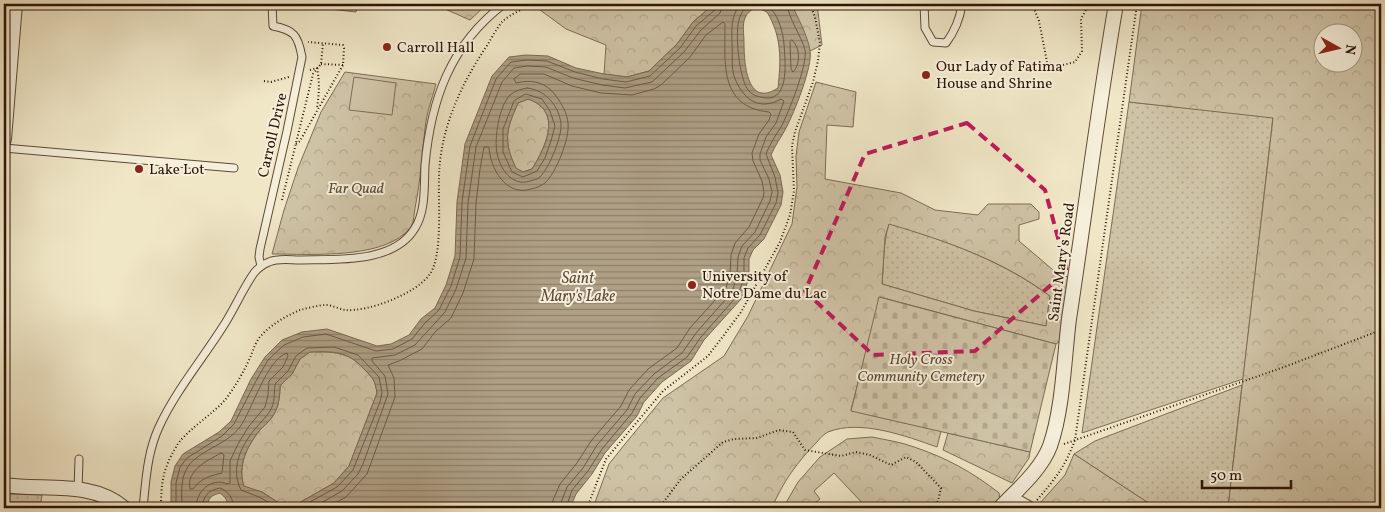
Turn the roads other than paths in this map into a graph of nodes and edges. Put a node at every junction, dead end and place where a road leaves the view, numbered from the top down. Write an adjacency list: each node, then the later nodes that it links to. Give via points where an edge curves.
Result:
1 (15, 4): 7 (street)
2 (272, 4): 11 (lane, Carroll Drive, via 273,26 287,28 294,34 302,56 260,249)
3 (504, 4): 11 (lane, via 464,44 441,86 429,133 419,219 409,236 371,256 278,260)
4 (924, 4): 5 (lane, via 925,28 933,42 946,43 954,34)
5 (962, 4)
6 (1116, 4): 15 (street, Saint Mary's Road, via 1101,90 1059,403 1050,446 1034,472)
7 (8, 39): 8 (street)
8 (4, 139)
9 (4, 148): 10 (lane)
10 (234, 168)
11 (261, 266): 18 (lane, via 159,427 148,458)
12 (80, 459): 14 (lane)
13 (4, 485): 14 (street)
14 (78, 490): 17 (street, via 106,495)
15 (1010, 498): 16 (street); 19 (street, Saint Mary's Road)
16 (1031, 505)
17 (124, 508)
18 (142, 508)
19 (1000, 508)

